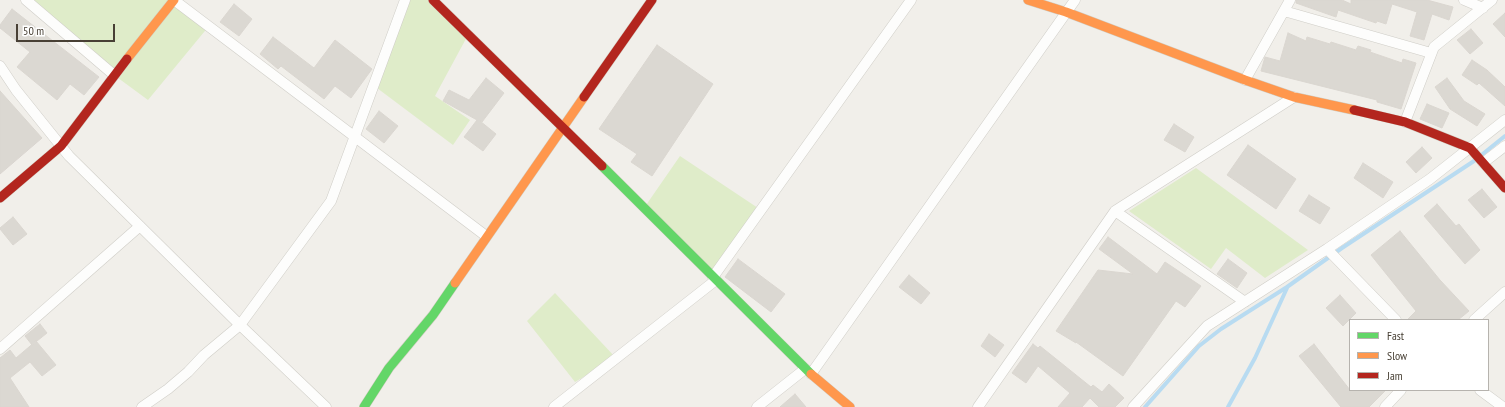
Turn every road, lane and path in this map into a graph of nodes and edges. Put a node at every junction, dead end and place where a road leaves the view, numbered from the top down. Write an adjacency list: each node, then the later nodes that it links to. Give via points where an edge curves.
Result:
1 (26, 0): 17 (street)
2 (174, 0): 17 (street); 23 (street)
3 (405, 0): 23 (street)
4 (433, 0): 22 (street)
5 (652, 0): 22 (street)
6 (911, 0): 34 (street)
7 (1028, 0): 14 (street)
8 (1075, 0): 14 (street)
9 (1290, 0): 13 (street)
10 (1464, 0): 12 (street)
11 (1492, 0): 12 (street)
12 (1482, 8): 15 (street, via 1434,47)
13 (1284, 11): 15 (street); 18 (street)
14 (1066, 12): 18 (street); 41 (street)
15 (1431, 53): 21 (street)
16 (0, 66): 24 (street)
17 (114, 75): 24 (street)
18 (1245, 80): 19 (street)
19 (1294, 97): 21 (street); 30 (street)
20 (1505, 120): 26 (street)
21 (1404, 122): 26 (street)
22 (563, 127): 32 (street); 34 (street)
23 (354, 136): 32 (street); 39 (street, via 331,201)
24 (61, 146): 29 (street); 31 (street)
25 (1505, 146): 27 (street)
26 (1470, 148): 27 (street); 33 (street, via 1430,179)
27 (1483, 163): 28 (street)
28 (1505, 188)
29 (0, 198)
30 (1115, 211): 36 (street); 50 (street)
31 (140, 226): 39 (street); 40 (street)
32 (486, 236): 46 (street, via 433,315 389,368)
33 (1327, 249): 36 (street); 37 (street)
34 (714, 278): 41 (street); 47 (street)
35 (1505, 292): 38 (street)
36 (1245, 302): 51 (street, via 1207,326)
37 (1395, 319)
38 (1475, 319)
39 (240, 325): 44 (street, via 168,389); 45 (street)
40 (0, 349)
41 (808, 372): 48 (street); 49 (street)
42 (1400, 391): 52 (street)
43 (1481, 391): 53 (street)
44 (142, 407)
45 (326, 407)
46 (364, 407)
47 (554, 407)
48 (757, 407)
49 (850, 407)
50 (978, 407)
51 (1134, 407)
52 (1385, 407)
53 (1503, 407)

